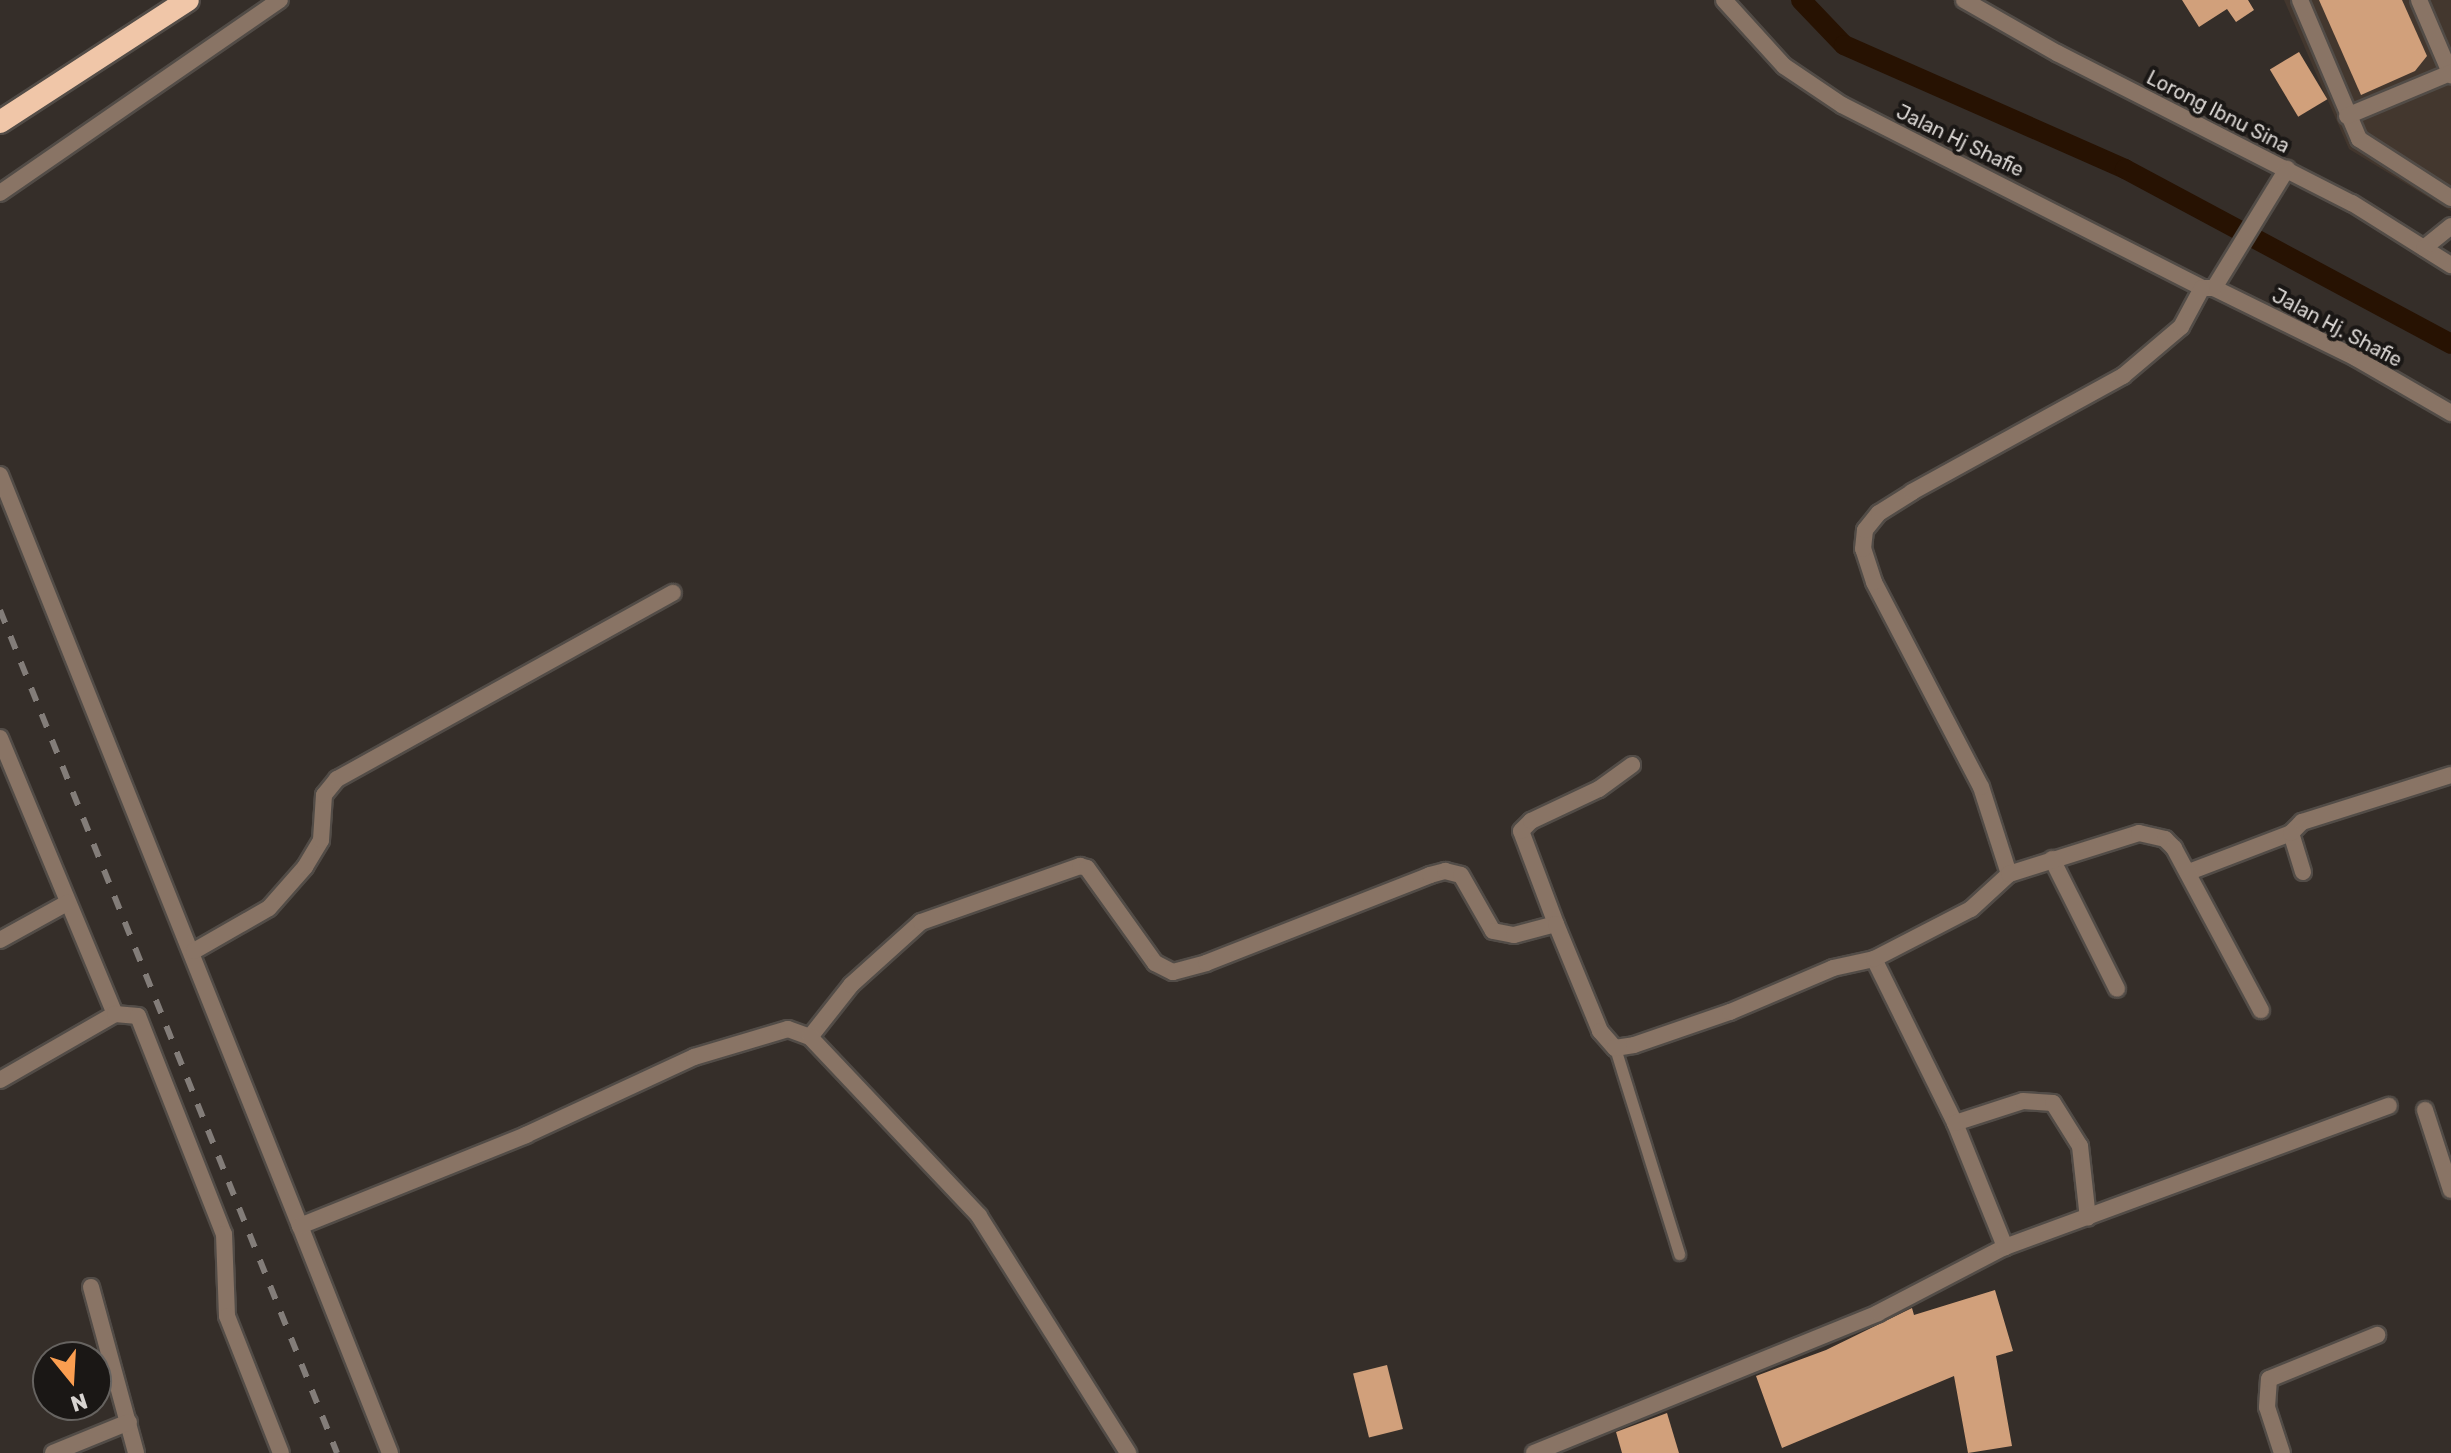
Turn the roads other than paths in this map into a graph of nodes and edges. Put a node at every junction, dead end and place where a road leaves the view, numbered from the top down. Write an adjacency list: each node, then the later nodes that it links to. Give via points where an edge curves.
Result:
1 (188, 0): 9 (highway)
2 (280, 0): 11 (street)
3 (1724, 0): 16 (street, Jalan Hj Shafie, via 1767,50 1820,92)
4 (1964, 0): 10 (street, Lorong Ibnu Sina)
5 (2300, 0): 8 (street)
6 (2419, 0): 7 (street)
7 (2449, 66): 8 (street)
8 (2347, 116): 12 (street, via 2366,145)
9 (0, 122)
10 (2287, 169): 14 (street, Lorong Ibnu Sina); 16 (street)
11 (0, 193)
12 (2451, 198)
13 (2451, 226): 14 (street)
14 (2424, 248): 15 (street, Lorong Ibnu Sina)
15 (2451, 265)
16 (2208, 288): 17 (street, Jalan Hj. Shafie); 27 (street, via 2181,327 2123,376 1912,492 1879,513 1865,530 1863,549 1879,594 1981,787)
17 (2451, 413)
18 (0, 475): 31 (street)
19 (673, 593): 31 (street, via 337,779 324,795 321,840 305,867 269,908)
20 (0, 738): 28 (street)
21 (1632, 765): 29 (street, via 1521,831)
22 (2451, 775): 23 (street, via 2302,822)
23 (2291, 833): 25 (street); 26 (street)
24 (2052, 859): 25 (street, via 2139,833 2165,839); 27 (street); 33 (street)
25 (2189, 872): 34 (street)
26 (2303, 872)
27 (2009, 874): 32 (street, via 1971,909)
28 (67, 903): 30 (street); 35 (street)
29 (1556, 924): 36 (street, via 1514,935 1493,931 1467,882 1445,871 1173,972 1148,954 1087,868 1069,867 914,927 851,985); 37 (street, via 1600,1031)
30 (0, 940)
31 (194, 951): 44 (street)
32 (1874, 959): 37 (street, via 1833,968 1730,1012); 41 (street)
33 (2117, 989)
34 (2261, 1010)
35 (115, 1014): 38 (street); 53 (street, via 133,1012 141,1022 224,1234 227,1316)
36 (810, 1037): 44 (street, via 788,1029 733,1041 526,1135); 55 (street, via 979,1216)
37 (1615, 1048): 46 (lane)
38 (0, 1080)
39 (2389, 1106): 43 (street)
40 (2425, 1110): 42 (street)
41 (1955, 1123): 43 (street, via 2023,1101 2053,1103 2080,1146); 45 (street)
42 (2451, 1190)
43 (2088, 1218): 45 (street)
44 (300, 1226): 54 (street)
45 (2005, 1247): 50 (street, via 1878,1313)
46 (1679, 1254)
47 (91, 1287): 49 (street)
48 (2377, 1335): 57 (street, via 2269,1379 2267,1407)
49 (129, 1422): 51 (street); 52 (street)
50 (1574, 1447): 56 (street)
51 (53, 1453)
52 (136, 1453)
53 (281, 1453)
54 (390, 1453)
55 (1128, 1453)
56 (1534, 1453)
57 (2282, 1453)

